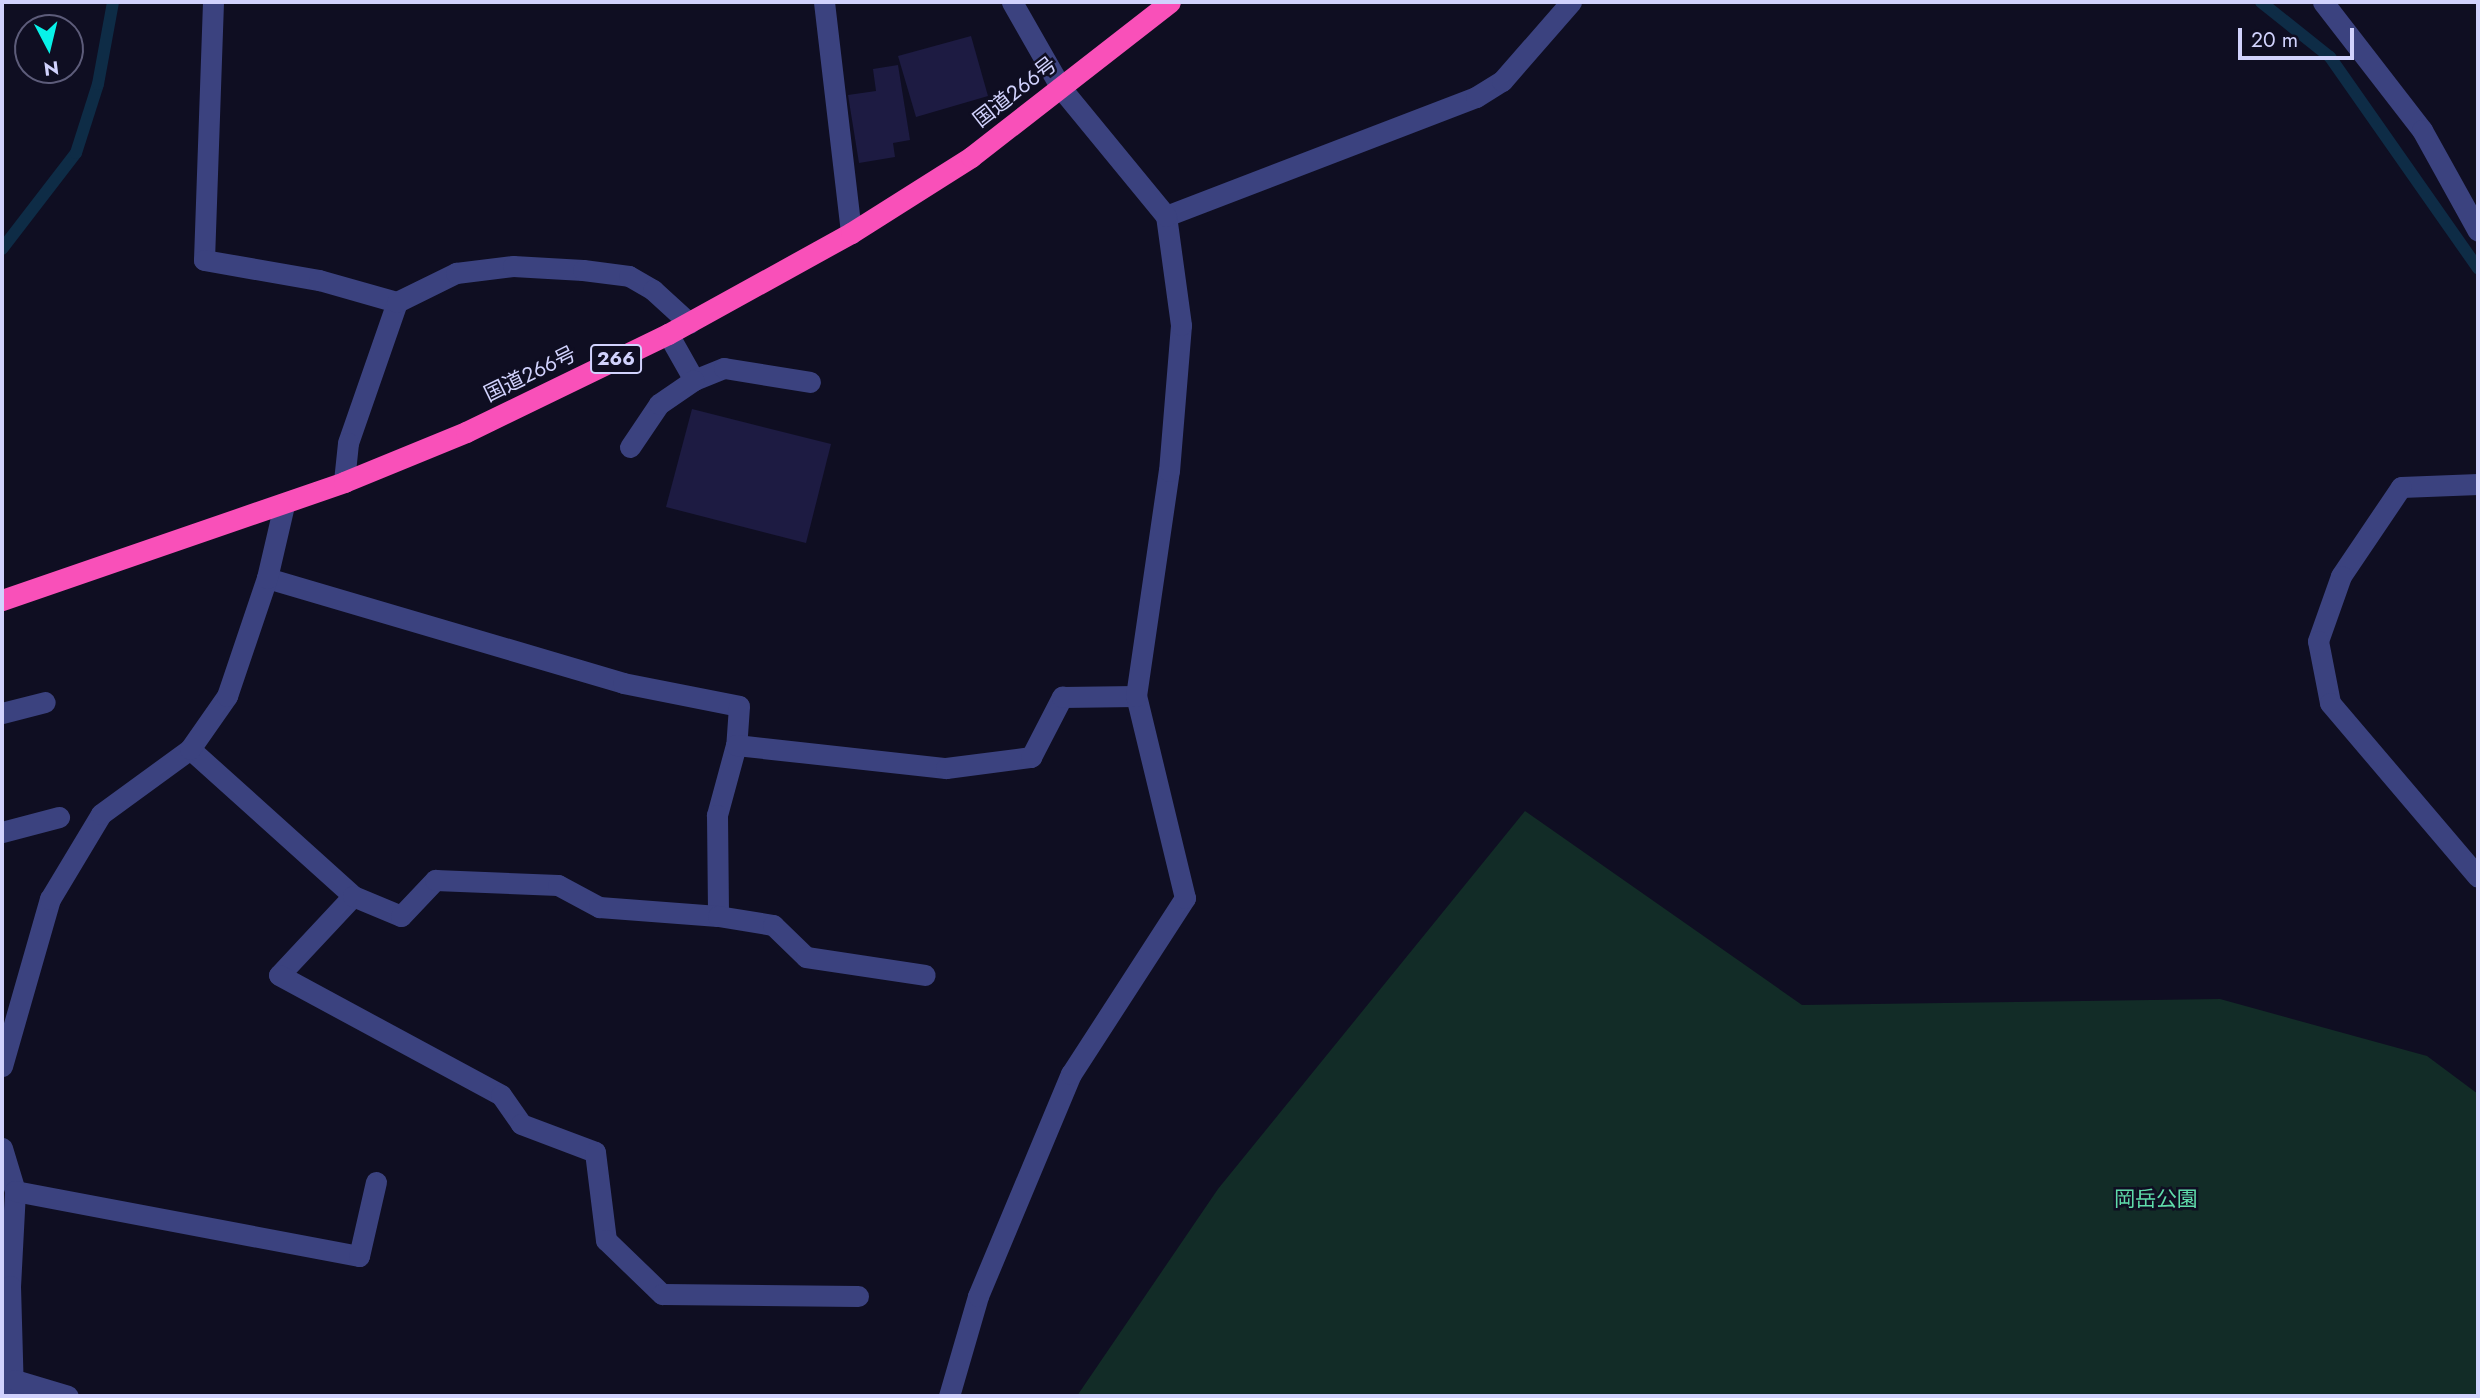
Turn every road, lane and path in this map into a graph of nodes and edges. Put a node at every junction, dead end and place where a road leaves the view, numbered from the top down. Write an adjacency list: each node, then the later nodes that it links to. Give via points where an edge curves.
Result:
1 (213, 2): 11 (street, via 204,260 319,280)
2 (824, 2): 10 (street)
3 (1012, 2): 7 (street)
4 (1170, 2): 7 (highway, 国道266号 / 266)
5 (1571, 2): 8 (street, via 1502,81 1476,97)
6 (2323, 2): 9 (street, via 2422,130)
7 (1061, 88): 8 (street); 10 (highway, 国道266号 / 266, via 971,157)
8 (1166, 216): 22 (street, via 1181,325 1168,471)
9 (2478, 231)
10 (851, 233): 12 (highway, 国道266号 / 266)
11 (397, 302): 12 (street, via 456,273 513,266 583,270 629,276 653,290); 17 (street, via 348,443)
12 (689, 323): 13 (highway, 国道266号 / 266)
13 (668, 334): 14 (street); 17 (highway, 国道266号 / 266, via 466,432)
14 (694, 380): 15 (street, via 724,368); 16 (street, via 659,404)
15 (810, 382)
16 (630, 447)
17 (344, 482): 19 (highway, 国道266号 / 266)
18 (2478, 484): 29 (street, via 2401,487 2341,576 2318,641 2330,703)
19 (284, 505): 20 (street); 21 (highway, 国道266号 / 266)
20 (267, 578): 25 (street, via 623,683 739,706); 26 (street, via 227,695)
21 (2, 600)
22 (1136, 696): 25 (street, via 1062,697 1031,757 946,768); 40 (street, via 1185,898 1071,1074 978,1296)
23 (45, 702): 24 (street)
24 (2, 713)
25 (736, 745): 31 (street, via 717,814)
26 (190, 749): 30 (street); 33 (street, via 101,814 50,899)
27 (59, 817): 28 (street)
28 (2, 832)
29 (2478, 877)
30 (353, 895): 31 (street, via 401,916 435,880 558,885 599,907); 37 (street, via 279,975 501,1095 520,1124 595,1152 606,1240 662,1294)
31 (718, 916): 32 (street, via 773,925 806,957)
32 (925, 975)
33 (2, 1066)
34 (2, 1148): 36 (street)
35 (376, 1182): 36 (street, via 359,1256)
36 (15, 1191): 38 (street, via 10,1286)
37 (858, 1296)
38 (14, 1388): 39 (street)
39 (68, 1396)
40 (949, 1396)

